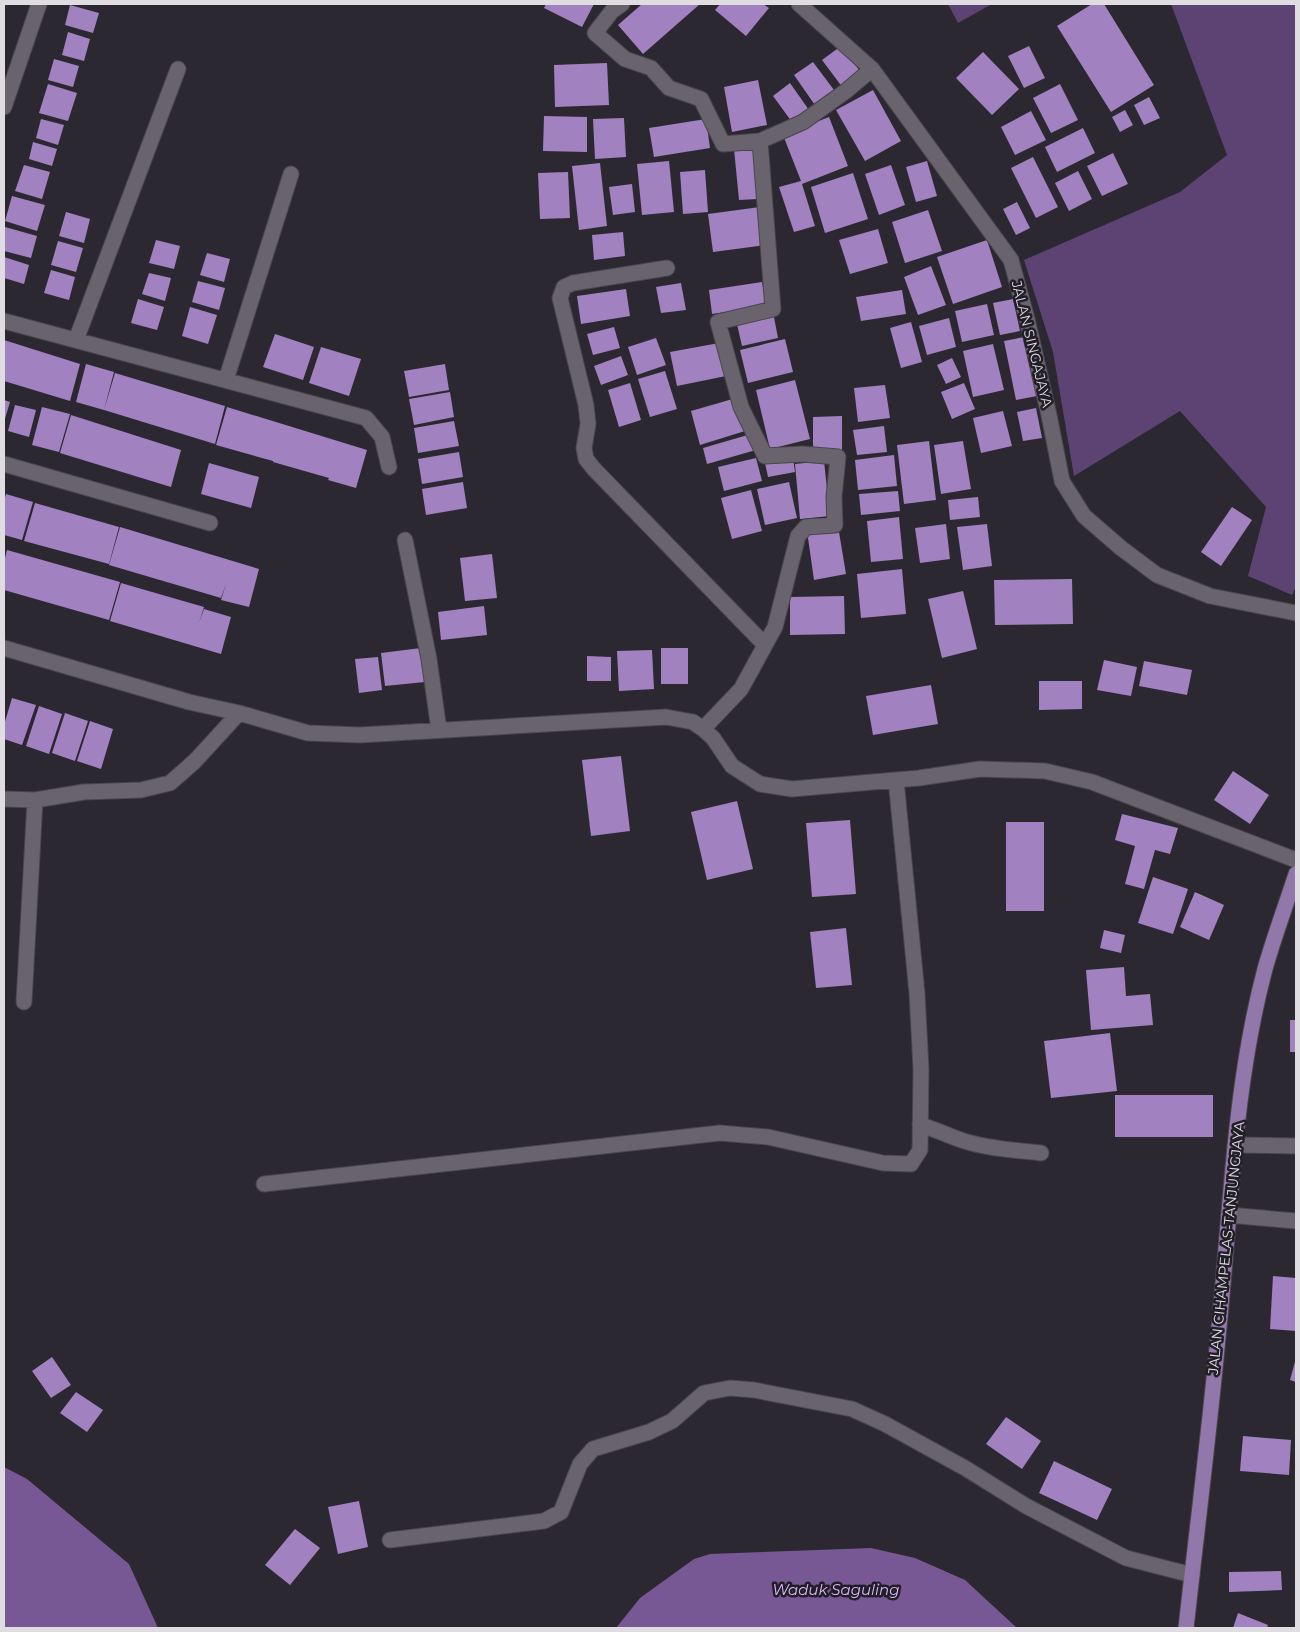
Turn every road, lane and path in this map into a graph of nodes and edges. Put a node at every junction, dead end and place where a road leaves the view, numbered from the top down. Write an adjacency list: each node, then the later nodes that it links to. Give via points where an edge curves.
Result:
1 (39, 4): 6 (street)
2 (622, 4): 7 (street, via 612,11 595,33 625,59 651,68 668,88 701,99 723,144)
3 (799, 4): 4 (street, JALAN SINGAJAYA)
4 (872, 68): 7 (street, via 803,122); 17 (street, JALAN SINGAJAYA, via 1011,260 1027,318 1062,481 1084,516 1157,575 1210,596)
5 (178, 70): 11 (street)
6 (4, 106)
7 (760, 140): 18 (street, via 773,309 718,322 742,407 765,456 802,454 838,457 834,525 806,527 798,536 774,628)
8 (291, 174): 12 (street)
9 (668, 268): 18 (street, via 572,283 564,288 560,298 586,405 586,459)
10 (4, 321): 11 (street)
11 (76, 340): 12 (street)
12 (226, 380): 14 (street, via 366,418 382,437)
13 (4, 464): 15 (street)
14 (389, 467)
15 (210, 523)
16 (405, 540): 22 (street, via 429,659)
17 (1296, 613)
18 (765, 645): 21 (street, via 741,689)
19 (4, 648): 20 (street, via 189,702)
20 (239, 713): 22 (street, via 308,733 360,735); 25 (street, via 195,762 170,783 141,790 84,792)
21 (703, 729): 22 (street, via 693,722 666,717); 23 (street, via 732,766 760,784 792,790)
22 (439, 730)
23 (896, 780): 26 (street, via 980,769 1045,771 1092,782); 29 (street, via 917,992)
24 (4, 799): 25 (street)
25 (35, 800): 28 (street)
26 (1296, 860)
27 (1296, 874): 30 (main road, JALAN CIHAMPELAS-TANJUNGJAYA, via 1265,970)
28 (24, 1002)
29 (920, 1125): 32 (street, via 965,1141); 33 (street, via 920,1150 911,1164 883,1163 768,1137 720,1133)
30 (1235, 1145): 31 (street); 34 (main road, JALAN CIHAMPELAS-TANJUNGJAYA)
31 (1296, 1146)
32 (1041, 1153)
33 (264, 1184)
34 (1229, 1215): 35 (street); 37 (main road, JALAN CIHAMPELAS-TANJUNGJAYA)
35 (1296, 1222)
36 (390, 1540): 37 (street, via 544,1521 561,1512 580,1464 593,1449 649,1432 672,1421 704,1393 730,1388 852,1409 885,1424 1026,1506 1126,1558)
37 (1192, 1575): 38 (main road, JALAN CIHAMPELAS-TANJUNGJAYA)
38 (1186, 1628)

